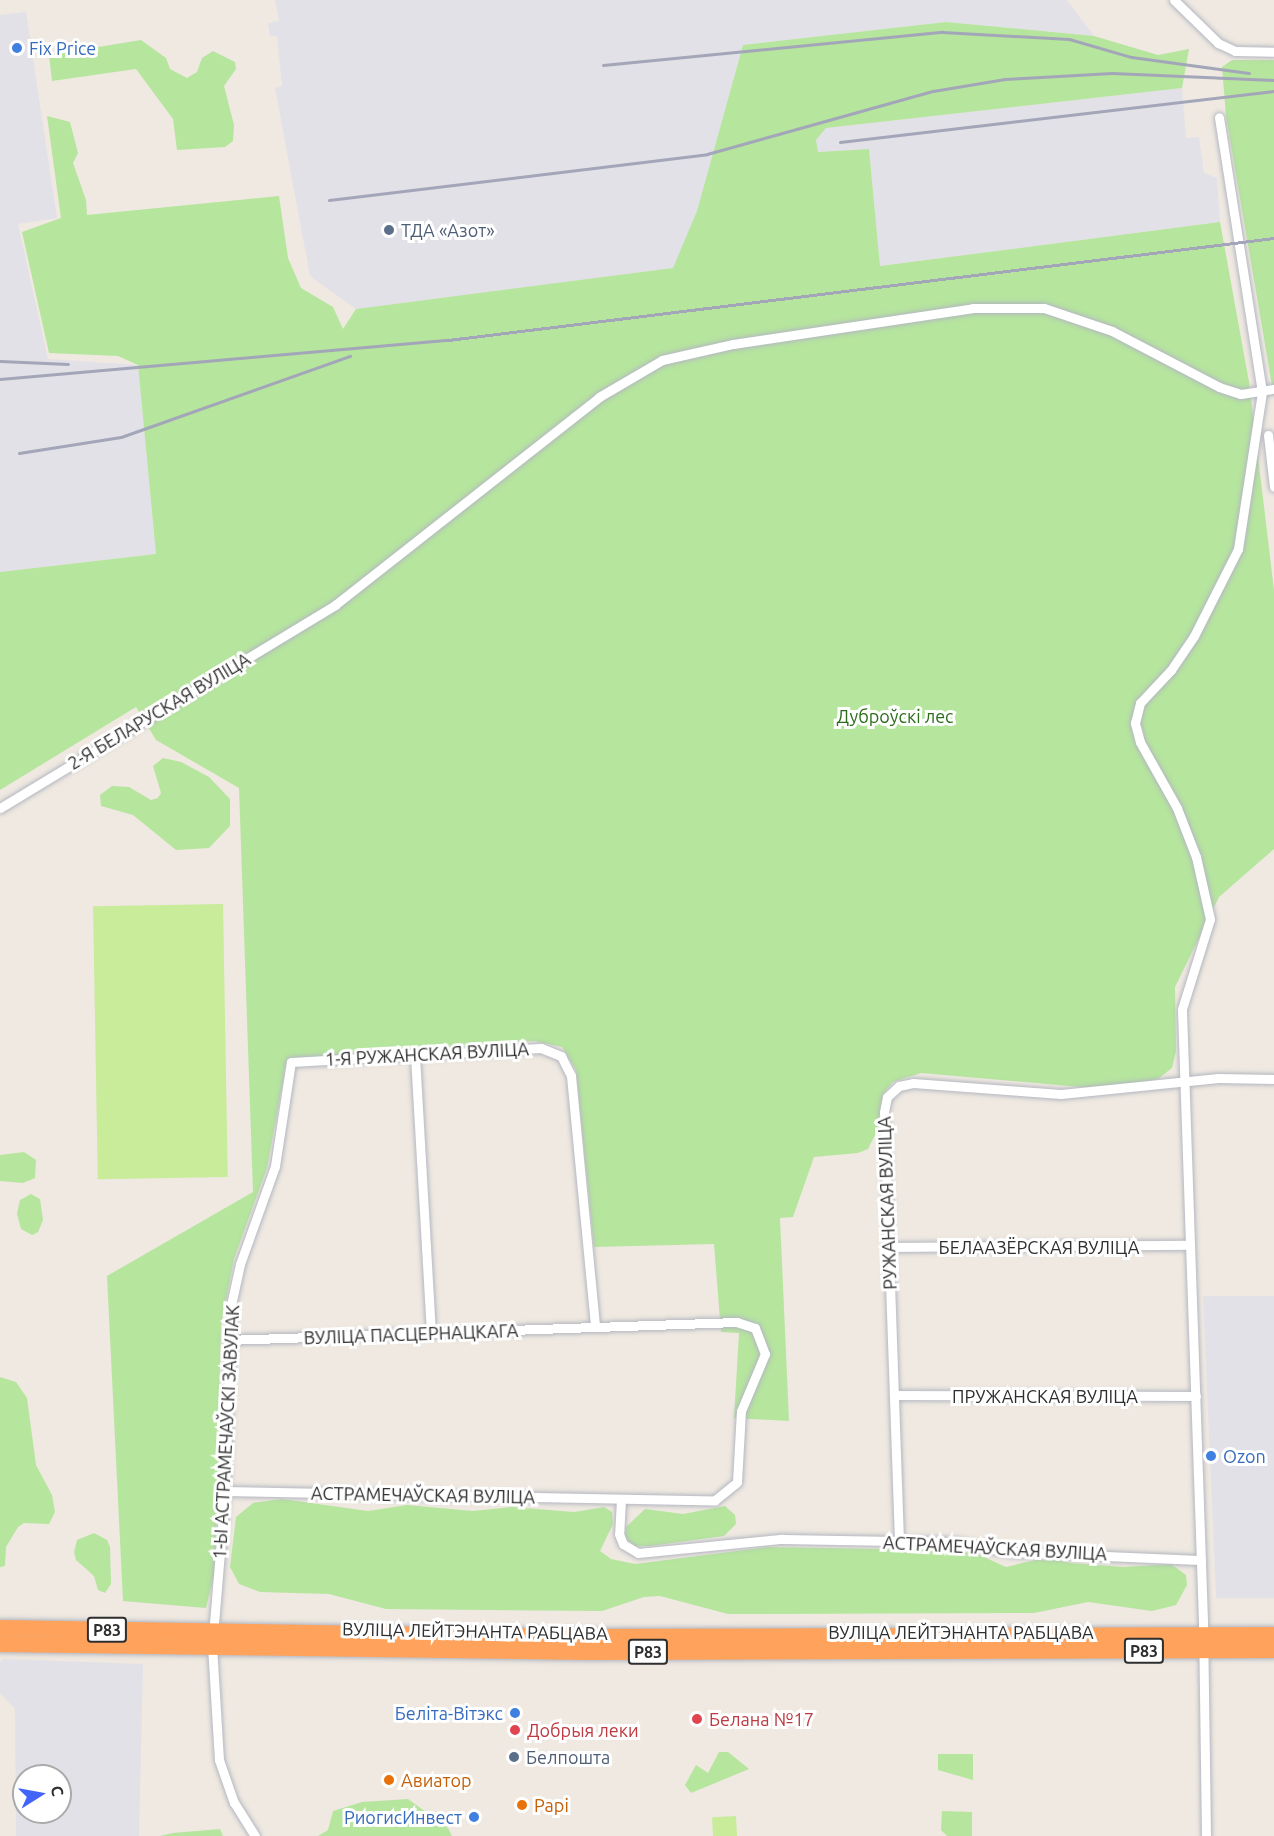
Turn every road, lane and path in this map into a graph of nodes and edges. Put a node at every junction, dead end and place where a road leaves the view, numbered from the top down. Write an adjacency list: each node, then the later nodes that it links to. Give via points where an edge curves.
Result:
1 (1174, 0): 2 (street, via 1218,43 1235,51)
2 (1274, 52)
3 (1219, 117): 5 (street)
4 (1274, 389): 5 (street, 2-Я БЕЛАРУСКАЯ ВУЛІЦА)
5 (1262, 392): 8 (street, 2-Я БЕЛАРУСКАЯ ВУЛІЦА, via 1241,394 1219,387 1112,331 1044,308 973,308 733,344 662,360 599,397 318,615); 12 (street, via 1238,549 1194,636 1171,670 1140,703 1136,714 1140,742 1177,808 1196,857 1210,919 1182,1010)
6 (1268, 435): 7 (street)
7 (1274, 487)
8 (0, 808)
9 (415, 1056): 10 (street, 1-Я РУЖАНСКАЯ ВУЛІЦА); 15 (street, 1-Я РУЖАНСКАЯ ВУЛІЦА, via 541,1048 561,1056 571,1076); 16 (street)
10 (291, 1062): 17 (street, 1-Ы АСТРАМЕЧАЎСКІ ЗАВУЛАК, via 281,1144 240,1264)
11 (1274, 1079): 12 (street)
12 (1184, 1081): 13 (street); 14 (street, РУЖАНСКАЯ ВУЛІЦА, via 1061,1094 913,1083 898,1086 884,1104)
13 (1190, 1245): 14 (street, БЕЛААЗЁРСКАЯ ВУЛІЦА); 19 (street)
14 (888, 1247): 18 (street, РУЖАНСКАЯ ВУЛІЦА)
15 (595, 1327): 16 (street, ВУЛІЦА ПАСЦЕРНАЦКАГА); 20 (street, ВУЛІЦА ПАСЦЕРНАЦКАГА, via 737,1322 755,1328 765,1354 741,1411)
16 (431, 1333): 17 (street, ВУЛІЦА ПАСЦЕРНАЦКАГА)
17 (227, 1340): 21 (street, 1-Ы АСТРАМЕЧАЎСКІ ЗАВУЛАК)
18 (894, 1395): 19 (street, ПРУЖАНСКАЯ ВУЛІЦА); 23 (street, РУЖАНСКАЯ ВУЛІЦА)
19 (1196, 1396): 24 (street)
20 (740, 1465): 22 (street, АСТРАМЕЧАЎСКАЯ ВУЛІЦА, via 733,1488 714,1500)
21 (225, 1491): 22 (street, АСТРАМЕЧАЎСКАЯ ВУЛІЦА); 27 (street, 1-Ы АСТРАМЕЧАЎСКІ ЗАВУЛАК)
22 (621, 1499): 23 (street, АСТРАМЕЧАЎСКАЯ ВУЛІЦА, via 619,1534 623,1544 638,1553 782,1539)
23 (899, 1541): 24 (street, АСТРАМЕЧАЎСКАЯ ВУЛІЦА, via 968,1543 1011,1552)
24 (1201, 1560): 29 (street)
25 (0, 1628): 27 (highway, ВУЛІЦА ЛЕЙТЭНАНТА РАБЦАВА / Р83)
26 (1274, 1635): 29 (highway, ВУЛІЦА ЛЕЙТЭНАНТА РАБЦАВА / Р83)
27 (213, 1640): 28 (highway, ВУЛІЦА ЛЕЙТЭНАНТА РАБЦАВА / Р83); 29 (highway, ВУЛІЦА ЛЕЙТЭНАНТА РАБЦАВА / Р83, via 569,1637); 31 (street, 1-Ы АСТРАМЕЧАЎСКІ ЗАВУЛАК, via 219,1760 234,1803)
28 (0, 1644)
29 (1204, 1644): 30 (highway, ВУЛІЦА ЛЕЙТЭНАНТА РАБЦАВА / Р83); 32 (street)
30 (1274, 1650)
31 (255, 1836)
32 (1206, 1836)

